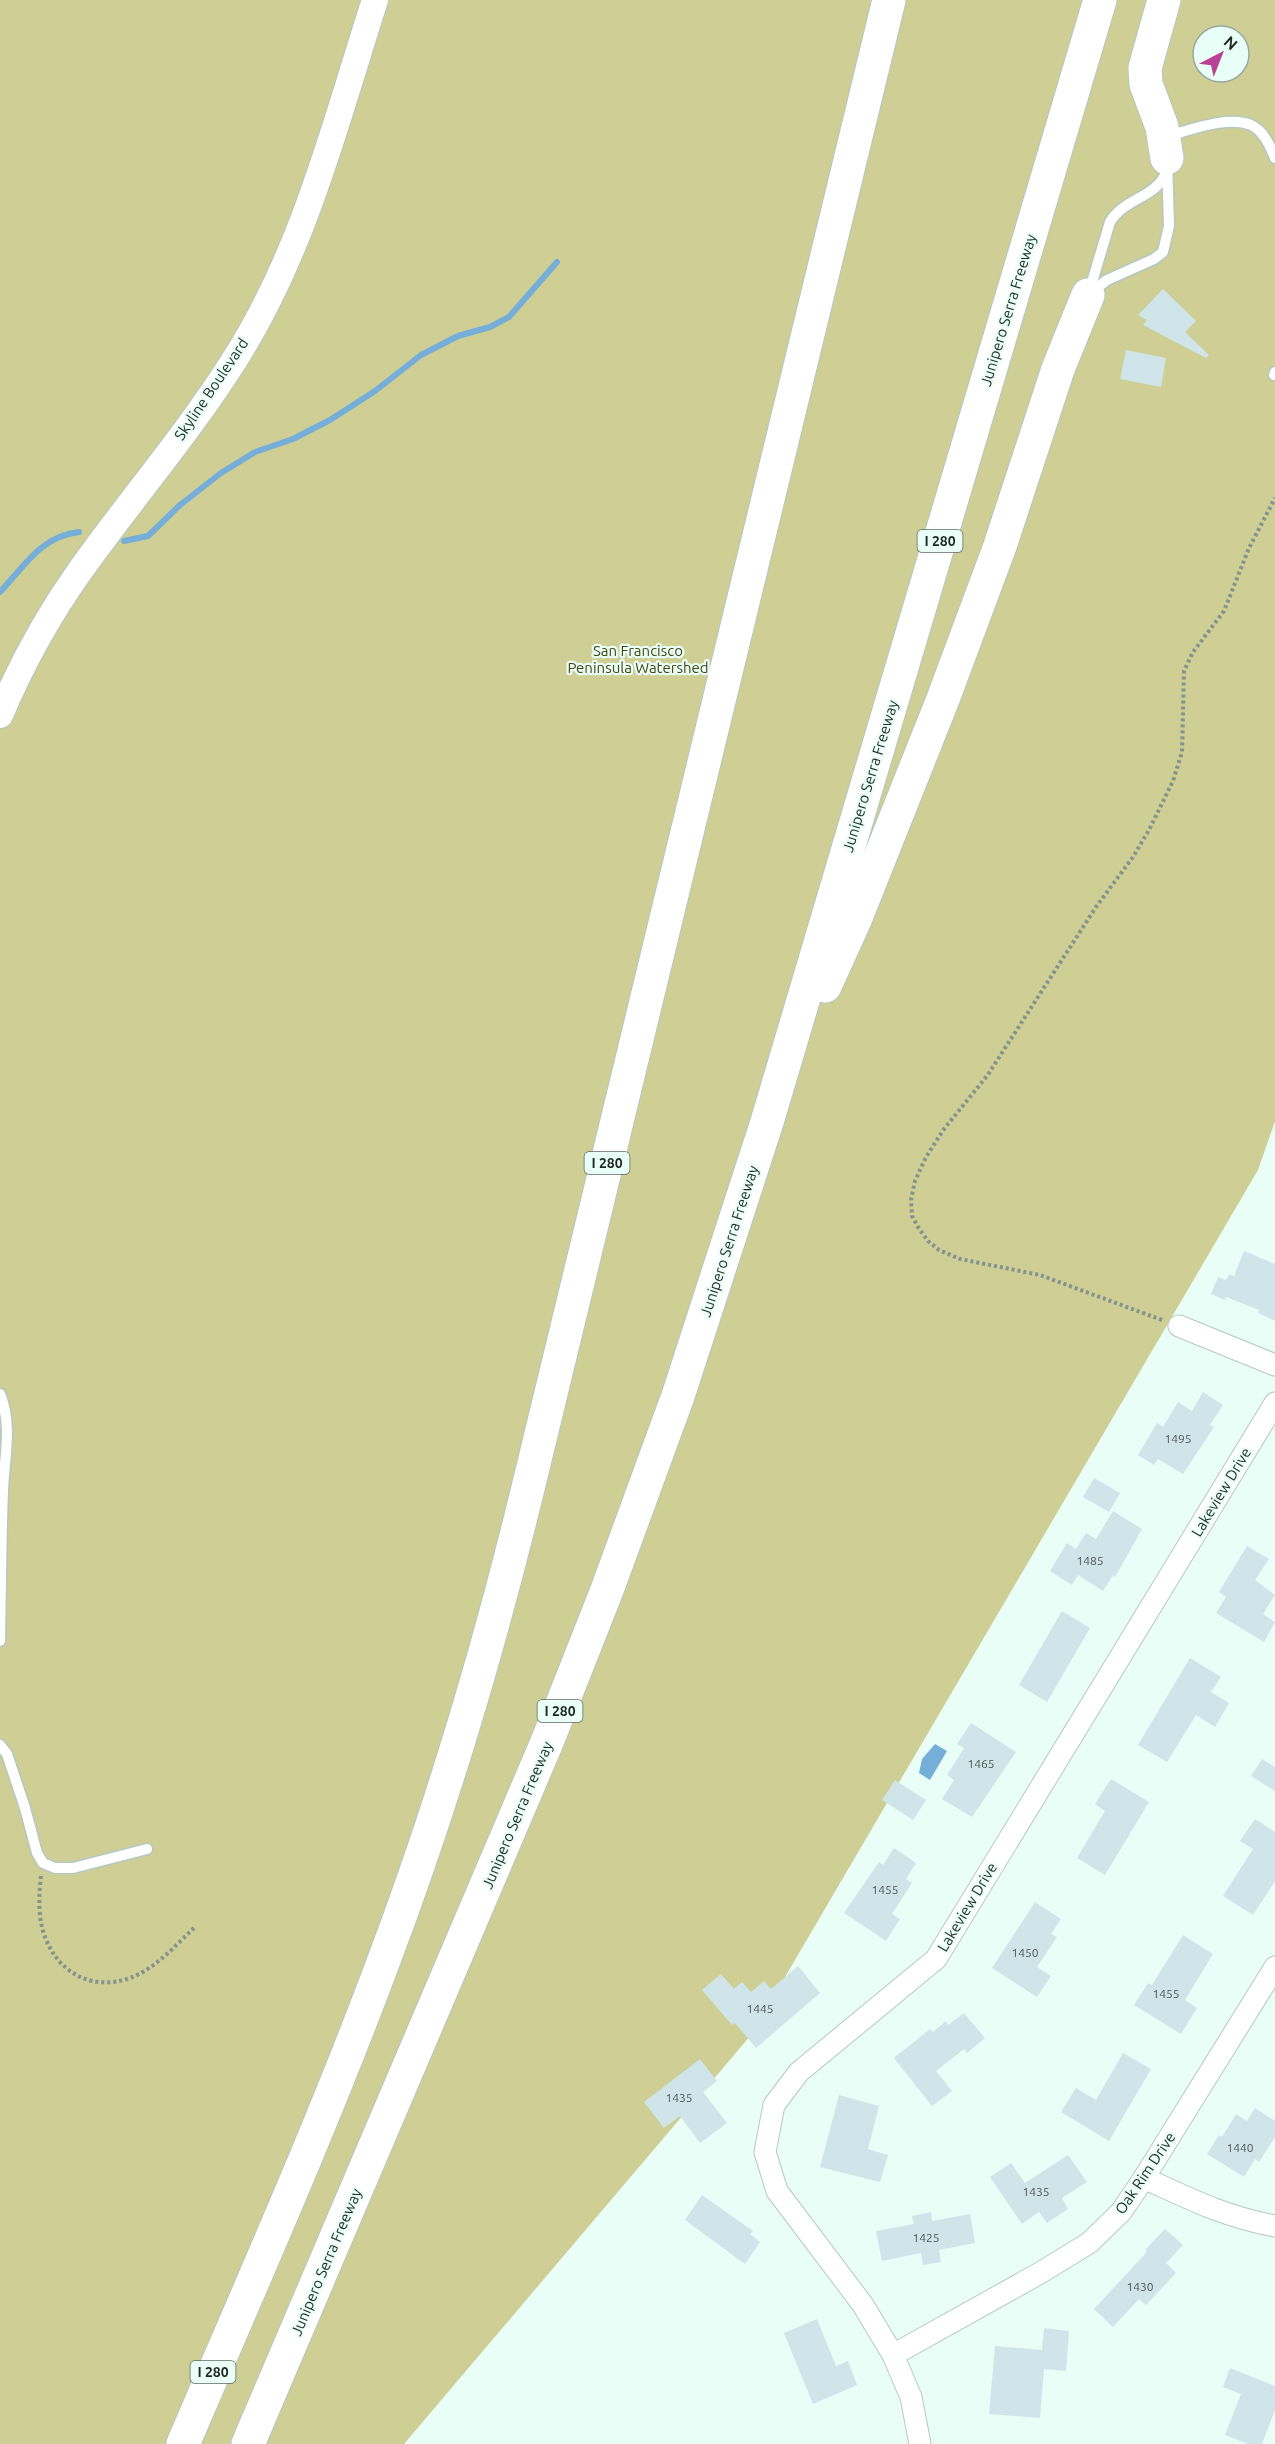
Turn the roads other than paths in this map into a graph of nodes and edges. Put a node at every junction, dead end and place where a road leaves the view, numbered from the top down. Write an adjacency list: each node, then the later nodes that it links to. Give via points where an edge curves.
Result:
1 (375, 0): 8 (street, Skyline Boulevard, via 320,173 295,242 266,304 236,359 49,617)
2 (889, 0): 21 (highway, I 280, via 488,1644 440,1801 385,1958 326,2110)
3 (1100, 0): 9 (highway, Junipero Serra Freeway / I 280)
4 (1164, 0): 5 (highway, via 1145,68 1146,84)
5 (1166, 147): 6 (lane, via 1220,122 1250,125 1267,139); 7 (lane, via 1167,172 1163,181 1115,213 1110,222); 7 (lane, via 1169,226 1163,252 1095,287)
6 (1275, 158)
7 (1088, 296): 9 (highway, via 1058,369 1000,546 938,710 850,930)
8 (0, 715)
9 (779, 1082): 22 (highway, Junipero Serra Freeway / I 280, via 678,1396 592,1629 516,1818)
10 (1179, 1326): 11 (street)
11 (1275, 1365)
12 (0, 1394): 14 (lane, via 7,1431)
13 (1275, 1403): 20 (street, Lakeview Drive, via 936,1959 799,2072 774,2105 765,2152 777,2191 863,2305)
14 (0, 1641)
15 (0, 1745): 16 (lane, via 7,1755 36,1854 43,1863 73,1868)
16 (147, 1849)
17 (1275, 1967): 18 (street, Oak Rim Drive)
18 (1144, 2178): 19 (street, via 1231,2216); 20 (street, Oak Rim Drive, via 1121,2211 1089,2243)
19 (1275, 2226)
20 (893, 2355): 23 (street, Lakeview Drive, via 911,2397)
21 (183, 2444)
22 (248, 2444)
23 (920, 2444)

